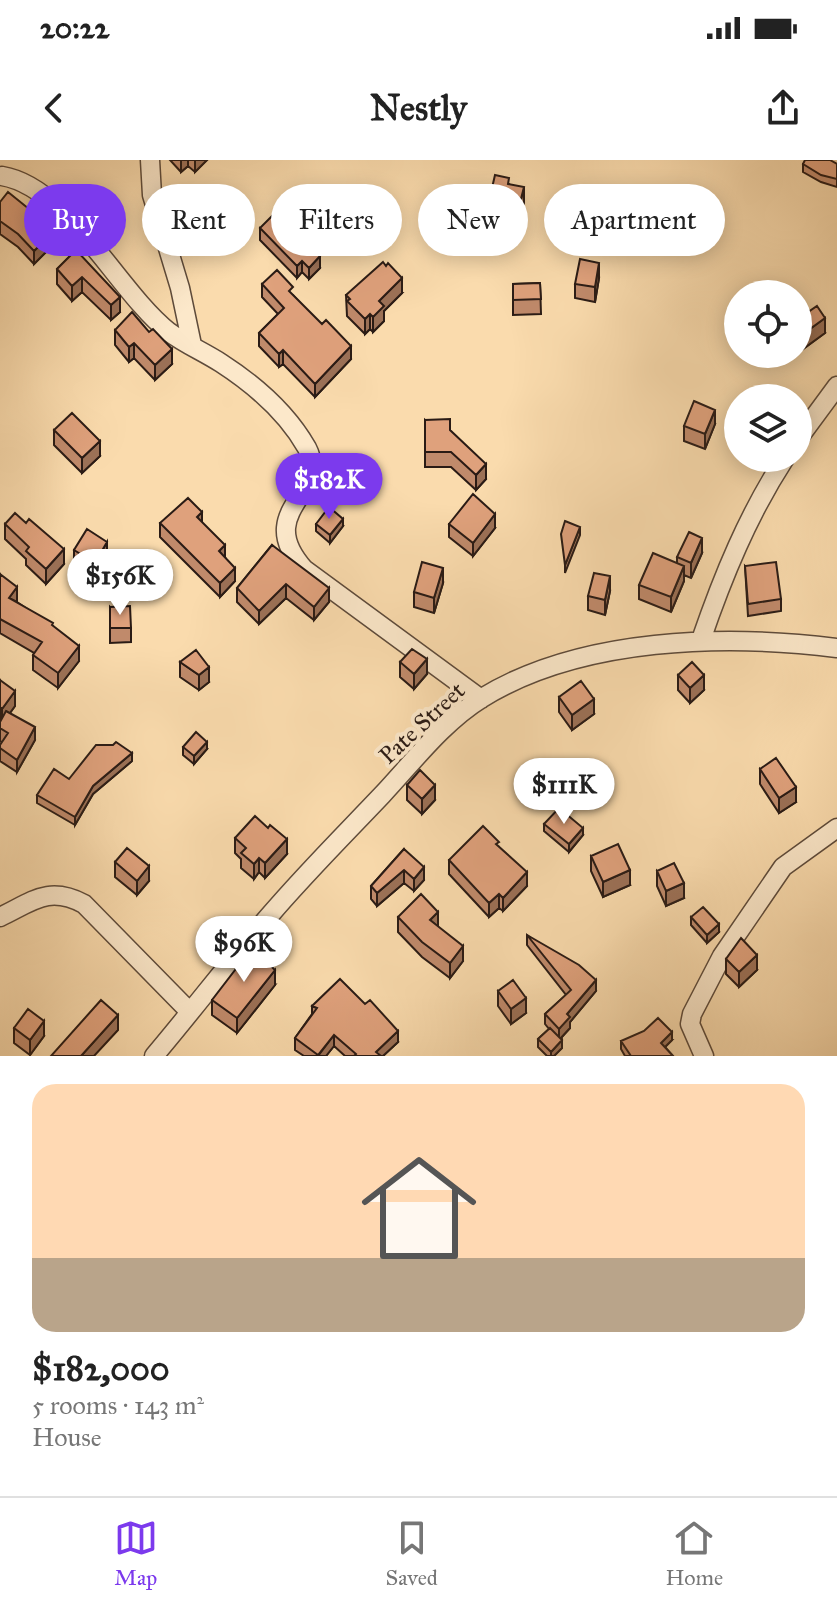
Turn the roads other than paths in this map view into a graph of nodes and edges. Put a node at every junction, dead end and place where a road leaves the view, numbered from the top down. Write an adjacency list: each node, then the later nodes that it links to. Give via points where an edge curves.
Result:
1 (150, 160): 3 (street, via 152,195)
2 (2, 176): 3 (street, via 29,185 48,199 146,311)
3 (192, 345): 9 (street, via 266,397 307,449 312,476 286,521 286,540 294,557)
4 (837, 386): 5 (street)
5 (812, 420)
6 (777, 472): 7 (street, via 726,568)
7 (701, 640): 8 (street, Pate Street); 9 (street, Pate Street, via 605,653 532,673)
8 (837, 648)
9 (481, 699): 12 (street, Pate Street, via 439,734 272,913)
10 (837, 828): 14 (street, via 783,867 722,956 690,1024)
11 (0, 917): 12 (street, via 42,895 74,899)
12 (190, 1012): 13 (street, Pate Street)
13 (154, 1056)
14 (704, 1056)

